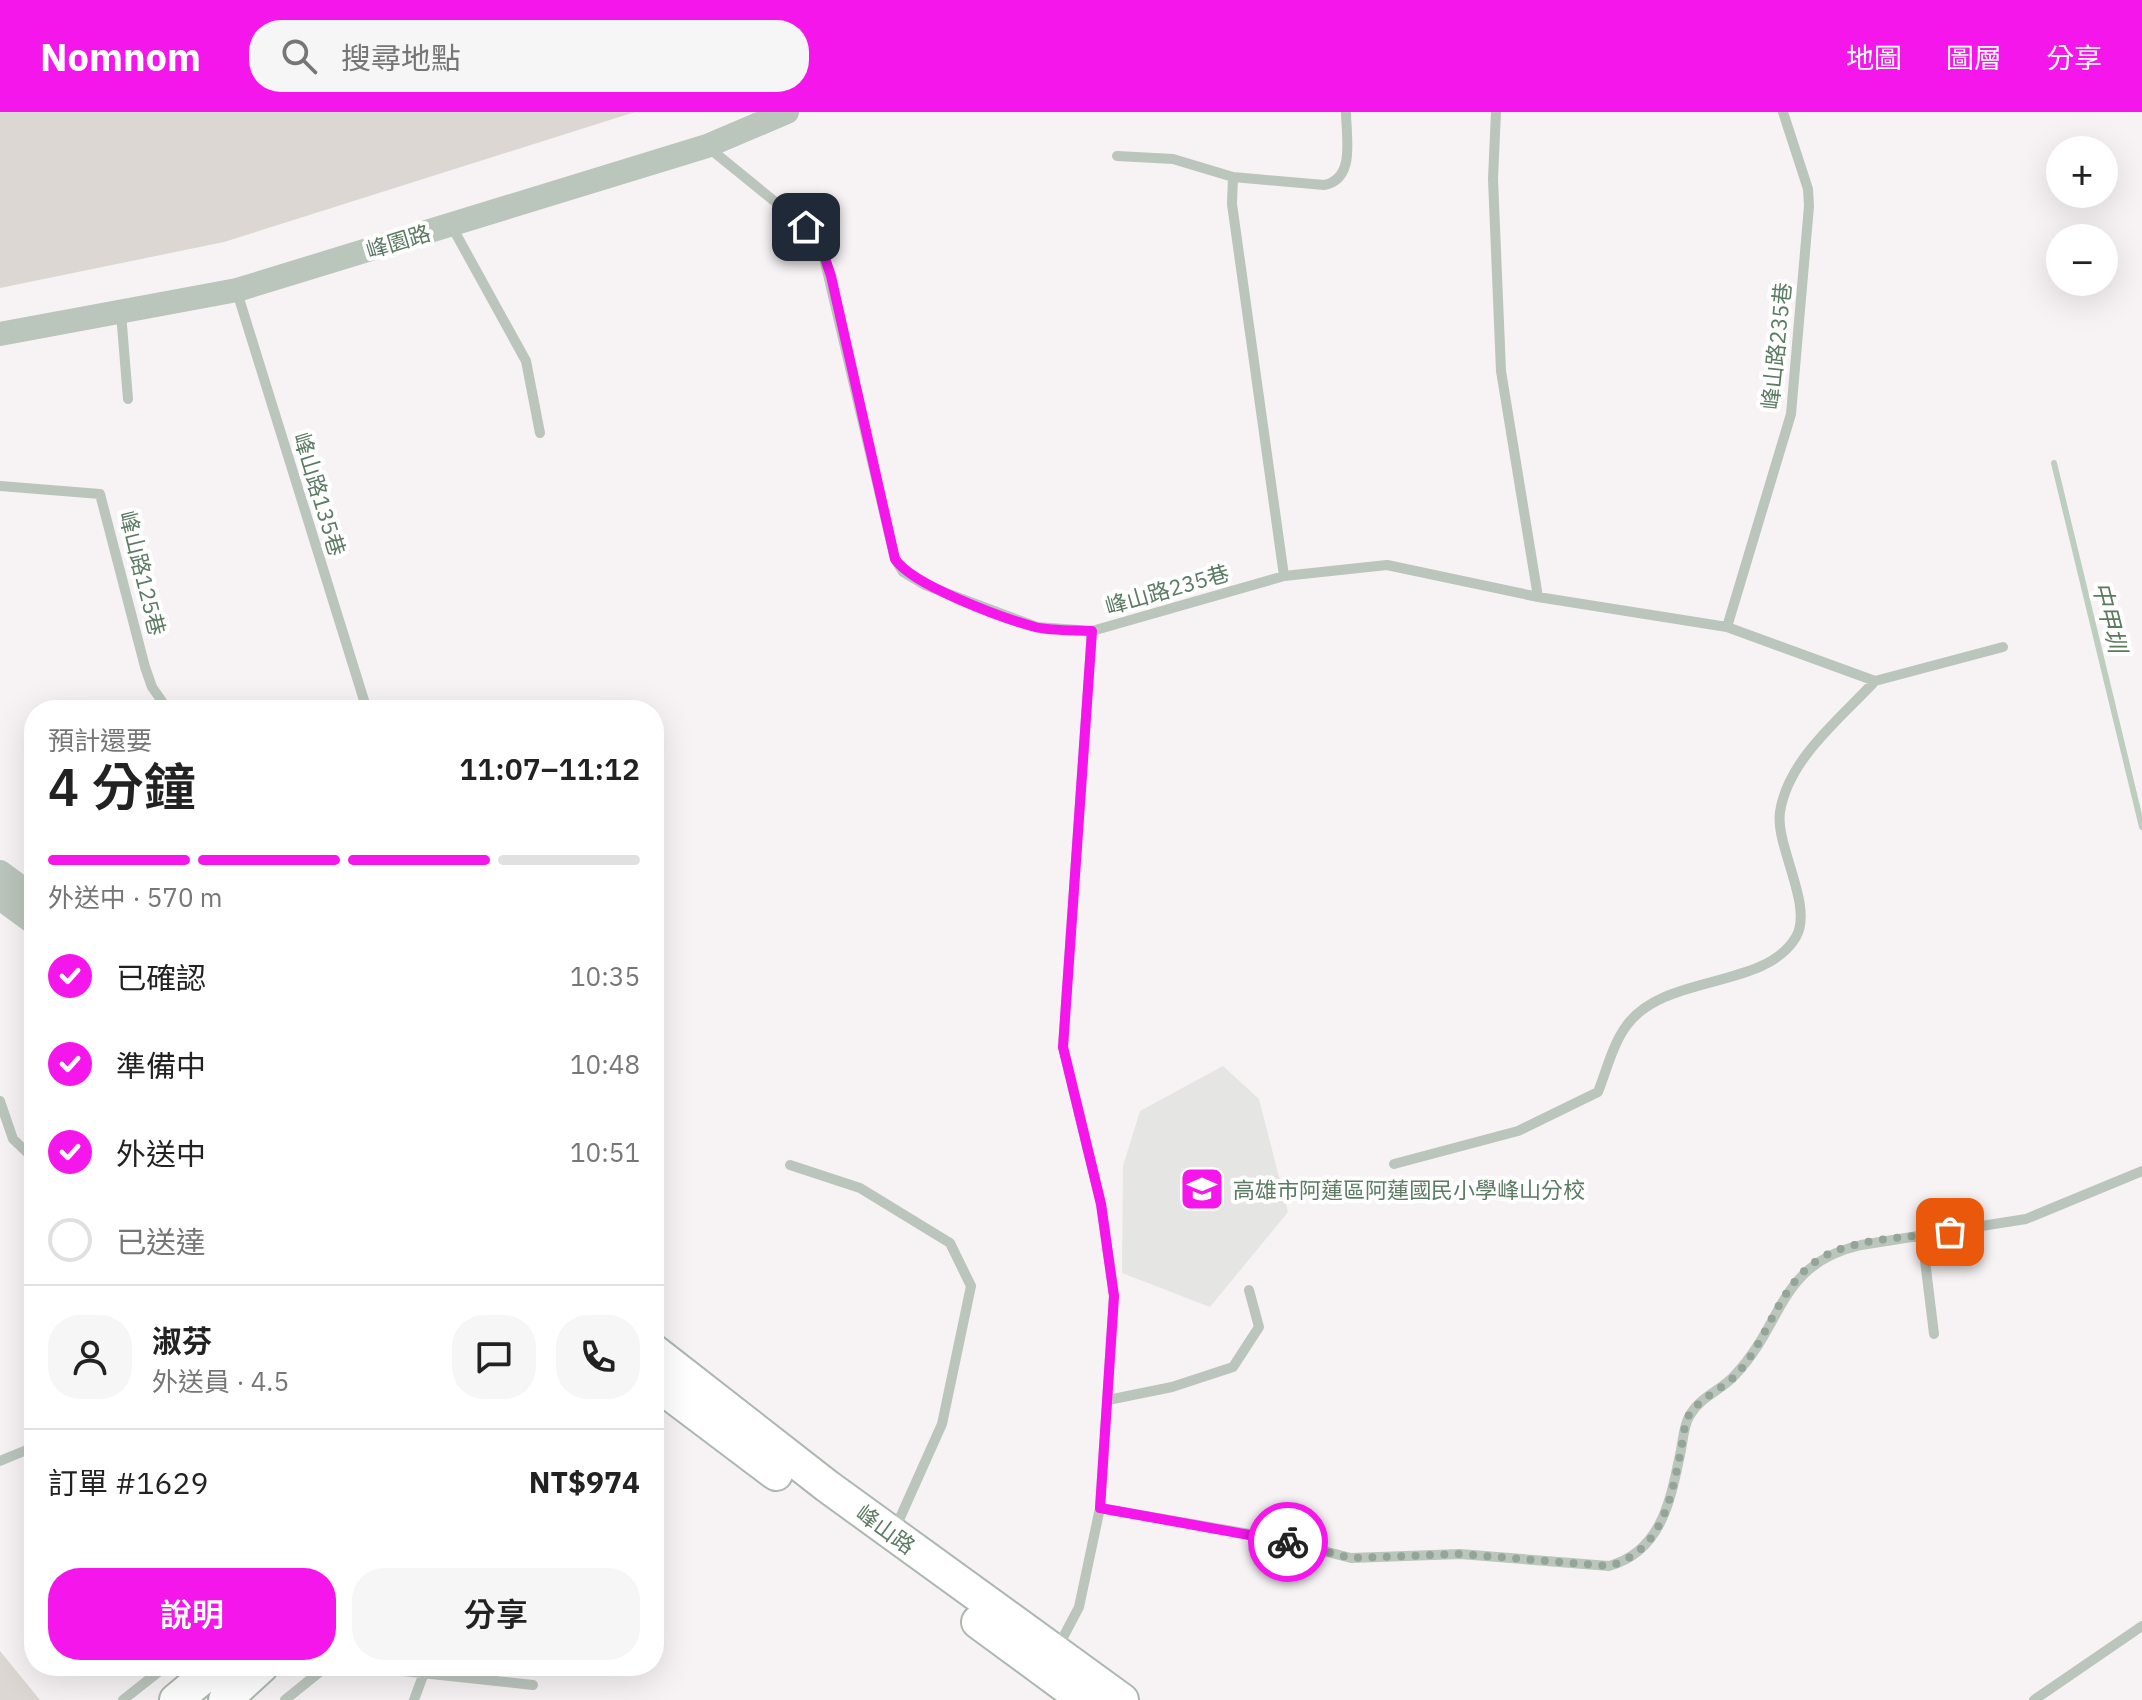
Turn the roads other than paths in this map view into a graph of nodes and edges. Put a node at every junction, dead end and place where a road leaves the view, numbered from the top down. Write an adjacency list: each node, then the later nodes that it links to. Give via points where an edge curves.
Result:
1 (787, 112): 5 (street, 峰園路)
2 (1346, 112): 7 (lane, via 1346,166 1334,183)
3 (1496, 112): 16 (lane, via 1493,179 1501,371)
4 (1783, 112): 17 (lane, 峰山路235巷, via 1809,206 1791,414)
5 (707, 146): 8 (street, 峰園路); 18 (lane, via 806,227 822,249 895,559 903,572 1037,627)
6 (1117, 156): 7 (lane, via 1173,159)
7 (1233, 177): 15 (lane, via 1232,204)
8 (451, 225): 9 (street, 峰園路); 13 (lane, via 526,361)
9 (237, 290): 10 (street, 峰園路); 22 (lane, 峰山路135巷)
10 (121, 313): 11 (street, 峰園路); 12 (lane)
11 (0, 334)
12 (128, 399)
13 (540, 433)
14 (0, 486): 21 (lane, 峰山路125巷, via 100,494 145,667)
15 (1284, 576): 16 (lane, 峰山路235巷, via 1403,566); 18 (lane, 峰山路235巷)
16 (1538, 597): 17 (lane, 峰山路235巷)
17 (1727, 627): 20 (lane, 峰山路235巷)
18 (1092, 631): 39 (lane, 峰山路235巷, via 1063,1047 1101,1204 1114,1296)
19 (2003, 647): 20 (lane)
20 (1875, 681): 31 (lane, via 1805,758 1784,796 1779,816 1801,916 1797,936 1779,956 1658,999 1627,1025 1598,1092 1518,1131)
21 (161, 700)
22 (364, 700)
23 (0, 872): 24 (street)
24 (24, 890)
25 (0, 898): 26 (street)
26 (24, 916)
27 (0, 1101): 28 (lane)
28 (13, 1139): 29 (lane); 30 (lane)
29 (0, 1144)
30 (24, 1149)
31 (1394, 1164)
32 (790, 1165): 43 (lane, via 860,1188 950,1243 971,1286 942,1424)
33 (2142, 1171): 34 (lane, via 2026,1219)
34 (1922, 1236): 36 (lane); 42 (lane, via 1835,1251 1793,1284 1735,1376 1688,1417 1663,1521 1651,1540 1623,1562 1609,1566 1460,1554 1351,1558 1273,1538)
35 (1249, 1290): 39 (lane, via 1259,1327 1233,1367)
36 (1934, 1334)
37 (664, 1359): 43 (main road, 峰山路)
38 (664, 1389): 45 (main road, 峰山路)
39 (1108, 1400): 42 (lane, 峰山路235巷)
40 (24, 1451): 41 (lane)
41 (0, 1461)
42 (1100, 1508): 45 (lane, 峰山路235巷, via 1079,1607)
43 (893, 1534): 45 (main road, 峰山路)
44 (2142, 1626): 60 (lane)
45 (1050, 1661): 58 (main road, 峰山路); 59 (main road, 峰山路)
46 (153, 1676): 53 (lane)
47 (205, 1676): 54 (main road)
48 (251, 1676): 55 (main road)
49 (304, 1676): 56 (lane)
50 (423, 1676): 57 (lane)
51 (451, 1676): 52 (lane)
52 (533, 1685)
53 (123, 1700)
54 (176, 1700)
55 (225, 1700)
56 (285, 1700)
57 (414, 1700)
58 (1084, 1700)
59 (1122, 1700)
60 (2034, 1700)

